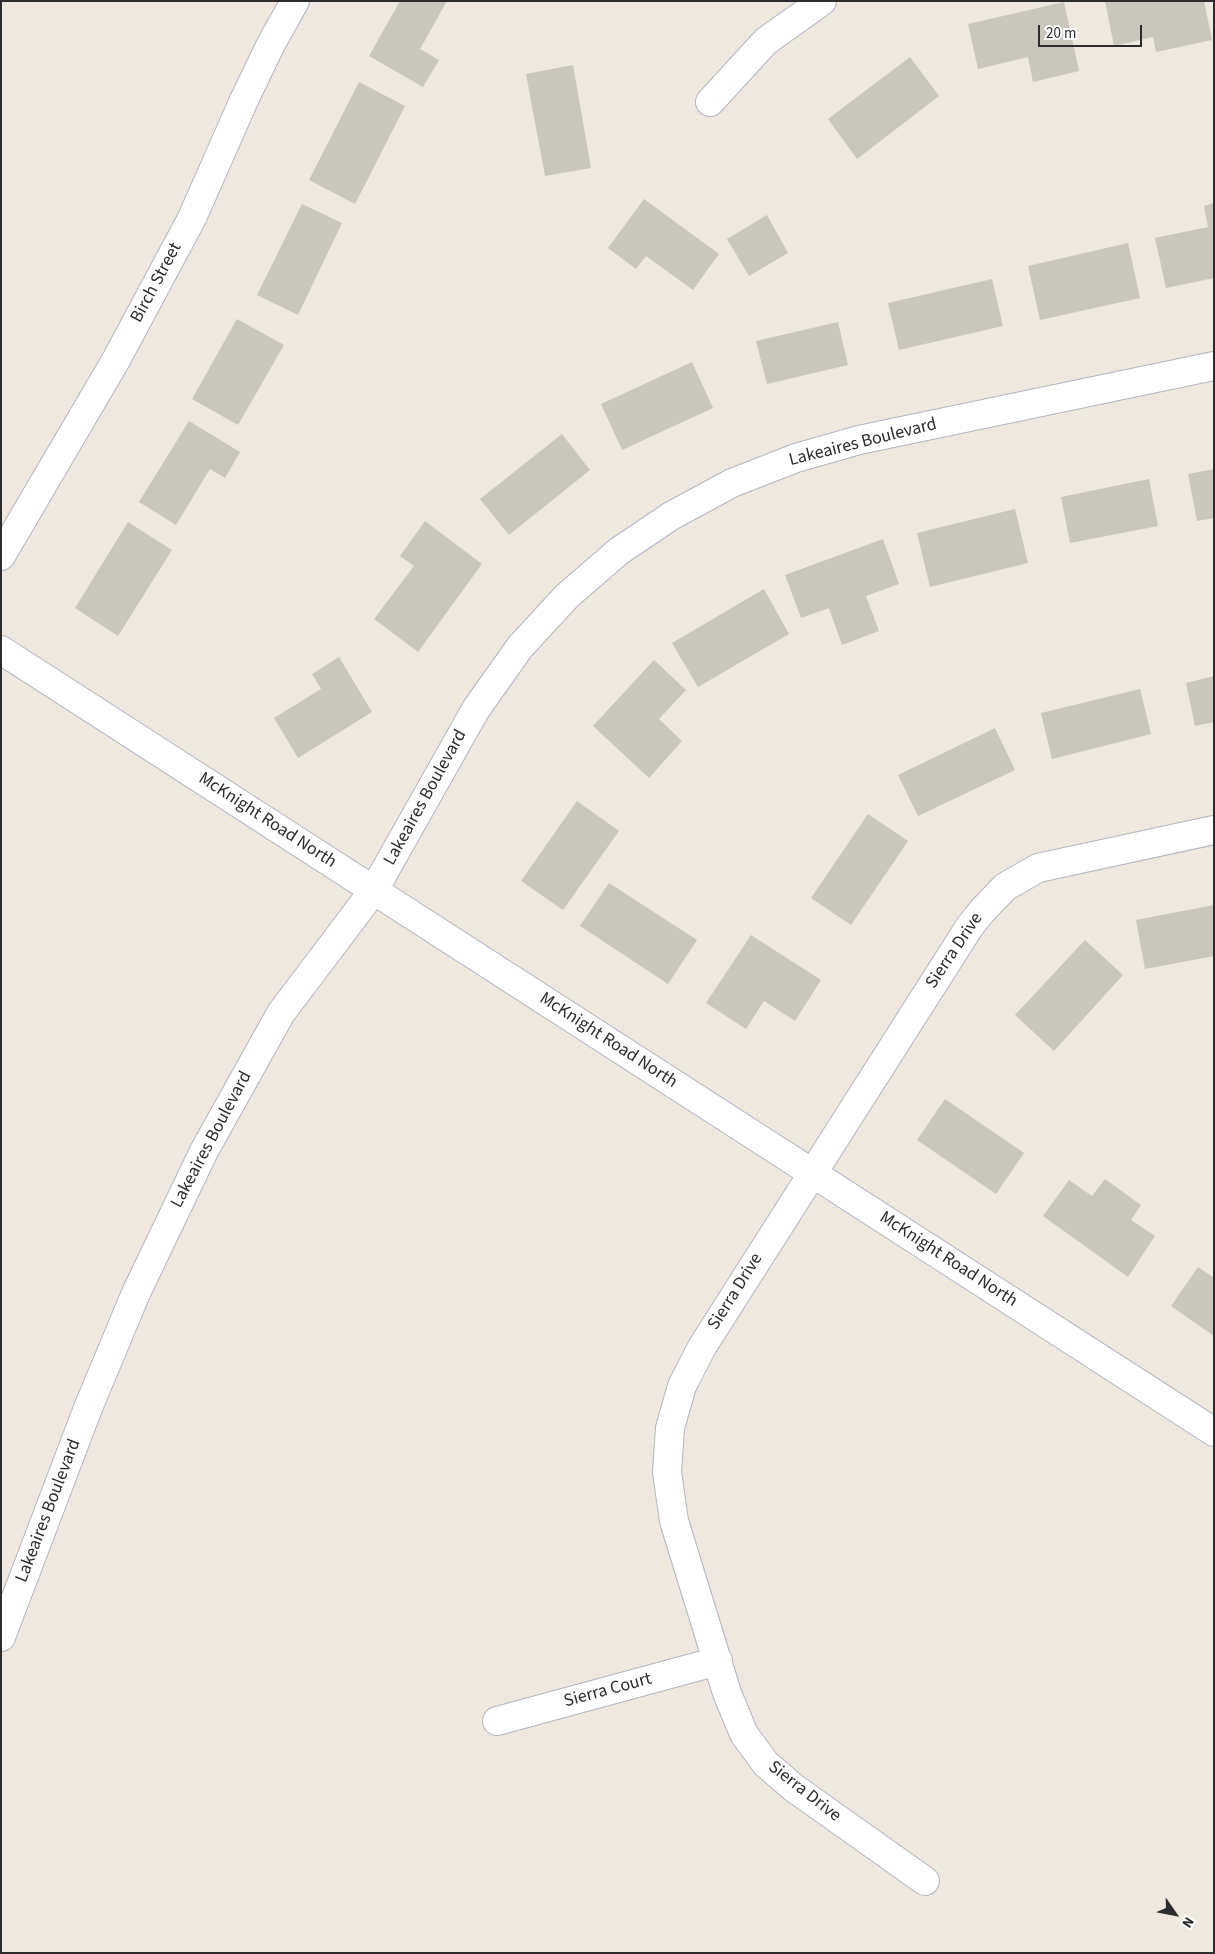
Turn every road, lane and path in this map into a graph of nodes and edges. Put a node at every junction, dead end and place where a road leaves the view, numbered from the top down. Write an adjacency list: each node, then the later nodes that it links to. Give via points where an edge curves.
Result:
1 (295, 1): 5 (street, Birch Street, via 270,44 192,218 116,360)
2 (822, 1): 3 (street, via 766,41)
3 (710, 102)
4 (1214, 366): 8 (street, Lakeaires Boulevard, via 859,440 796,458 732,483 671,516 619,551 567,596 520,647 476,709)
5 (1, 556)
6 (1, 650): 8 (street, McKnight Road North)
7 (1214, 830): 9 (street, Sierra Drive, via 1038,868 1005,887 970,926)
8 (374, 890): 9 (street, McKnight Road North); 11 (street, Lakeaires Boulevard, via 281,1013 204,1151 132,1301)
9 (812, 1172): 10 (street, McKnight Road North); 12 (street, Sierra Drive, via 702,1347 682,1386 670,1428 667,1472 674,1521)
10 (1214, 1432)
11 (1, 1636)
12 (718, 1661): 13 (street, Sierra Court); 14 (street, Sierra Drive, via 744,1734 766,1764 794,1788)
13 (497, 1720)
14 (925, 1881)

